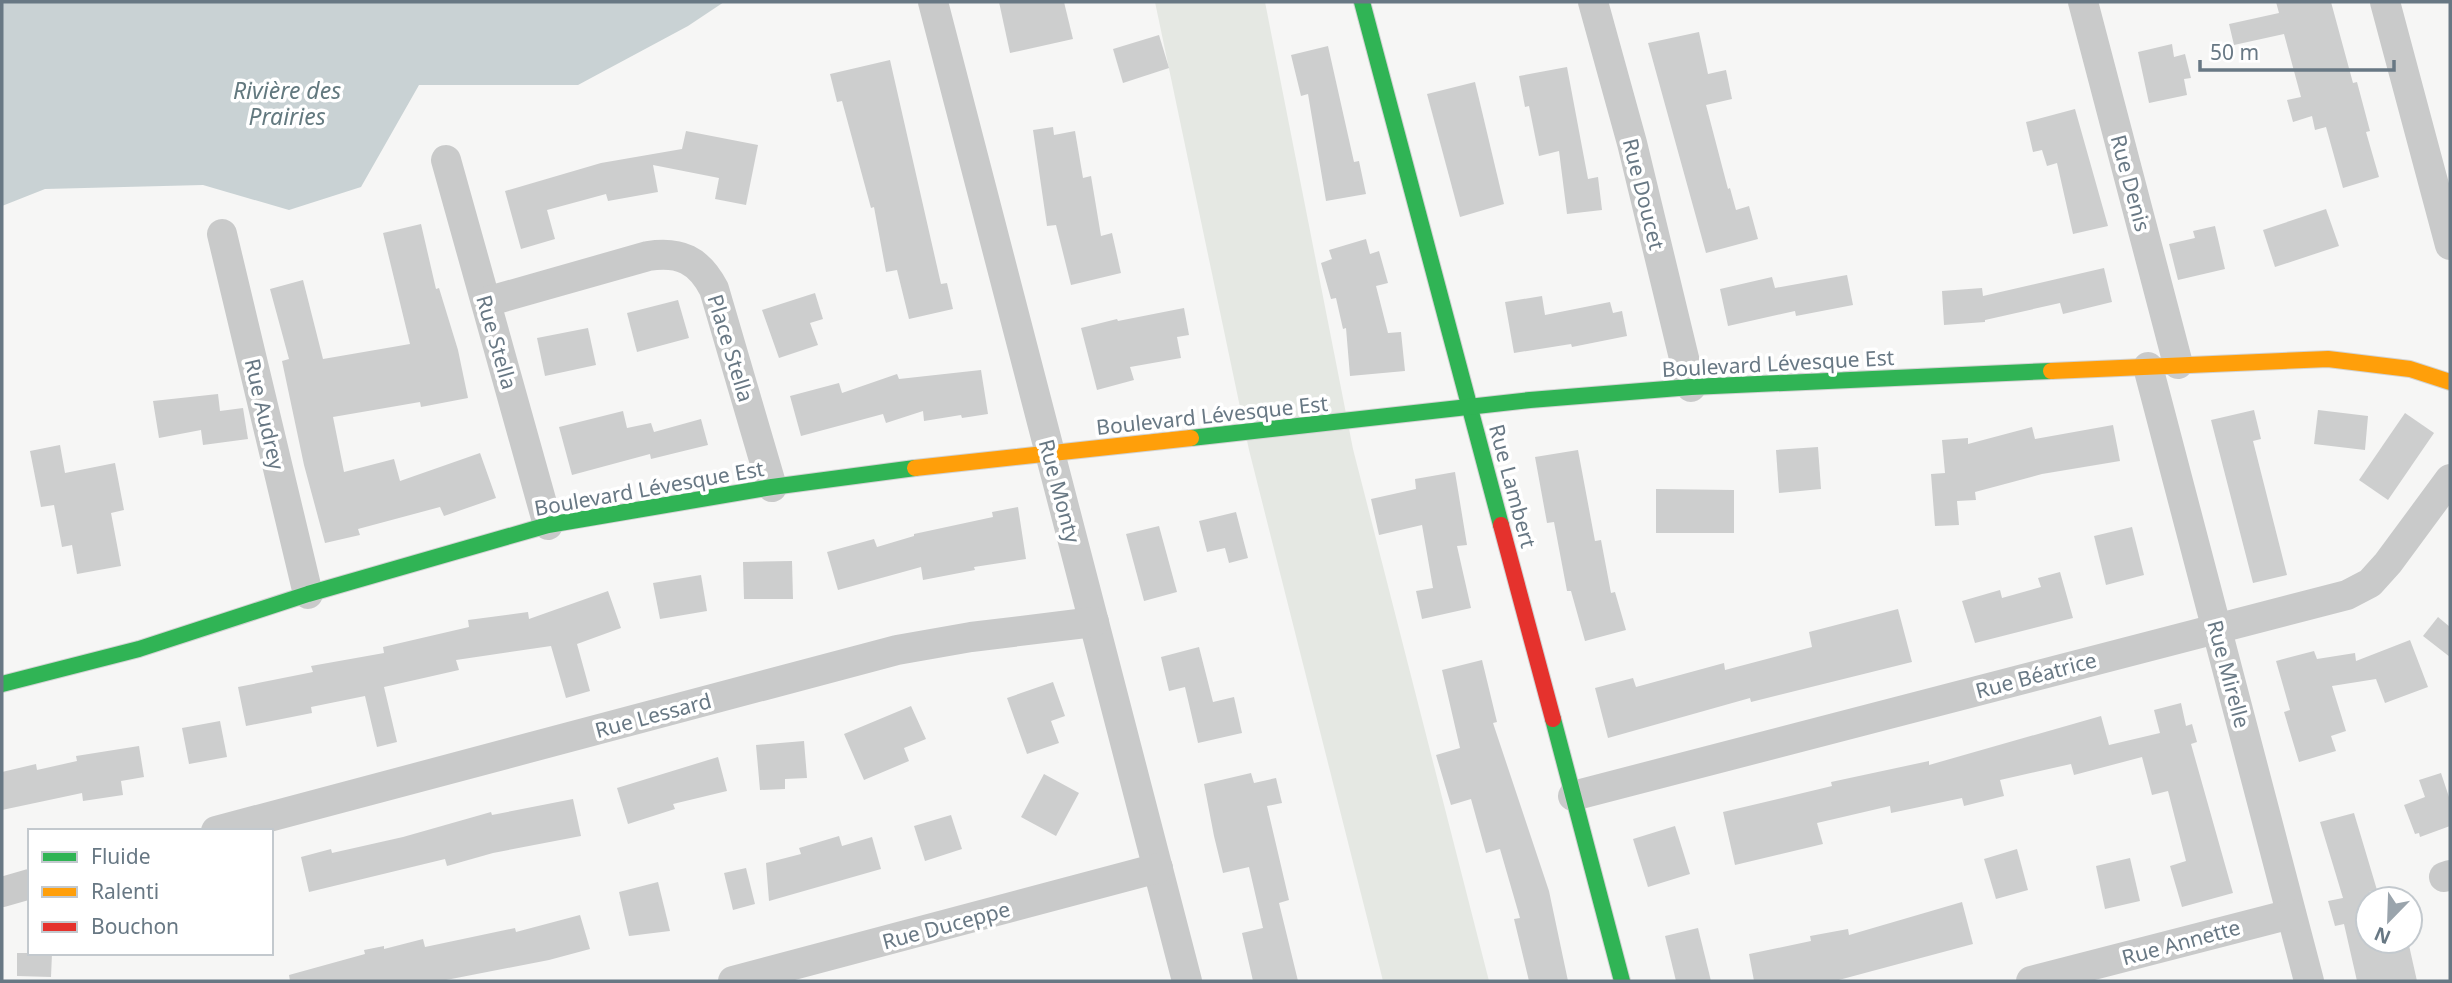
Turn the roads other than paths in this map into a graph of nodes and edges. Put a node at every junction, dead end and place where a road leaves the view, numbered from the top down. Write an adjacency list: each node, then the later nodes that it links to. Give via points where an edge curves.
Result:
1 (933, 2): 15 (street, Rue Monty)
2 (1362, 2): 14 (street, Rue Lambert)
3 (1593, 2): 13 (street, Rue Doucet)
4 (2083, 2): 10 (street, Rue Denis)
5 (2385, 2): 8 (street)
6 (446, 160): 9 (street, Rue Stella)
7 (222, 234): 19 (street, Rue Audrey)
8 (2450, 245)
9 (486, 302): 17 (street, Place Stella, via 648,256 694,260 714,289); 18 (street, Rue Stella)
10 (2178, 364): 11 (street, Boulevard Lévesque Est); 12 (street, Boulevard Lévesque Est, via 2354,360 2410,369)
11 (2148, 367): 13 (street, Boulevard Lévesque Est); 21 (street, Rue Mirelle)
12 (2450, 382)
13 (1691, 387): 14 (street, Boulevard Lévesque Est)
14 (1470, 407): 15 (street, Boulevard Lévesque Est); 23 (street, Rue Lambert)
15 (1050, 454): 17 (street, Boulevard Lévesque Est, via 989,457); 20 (street, Rue Monty)
16 (2450, 479): 21 (street, Rue Béatrice, via 2370,583 2347,595)
17 (772, 487): 18 (street, Boulevard Lévesque Est)
18 (548, 524): 19 (street, Boulevard Lévesque Est)
19 (308, 594): 22 (street, Boulevard Lévesque Est, via 139,649)
20 (1094, 622): 24 (street, Rue Lessard, via 897,650); 25 (street, Rue Monty)
21 (2217, 628): 23 (street, Rue Béatrice); 28 (street, Rue Mirelle)
22 (2, 684)
23 (1573, 796): 31 (street, Rue Lambert)
24 (224, 829)
25 (1158, 868): 29 (street, Rue Duceppe); 30 (street, Rue Monty)
26 (28, 885): 27 (street)
27 (2, 892)
28 (2291, 914): 32 (street, Rue Annette); 33 (street, Rue Mirelle)
29 (733, 981)
30 (1187, 981)
31 (1622, 981)
32 (2031, 981)
33 (2309, 981)

